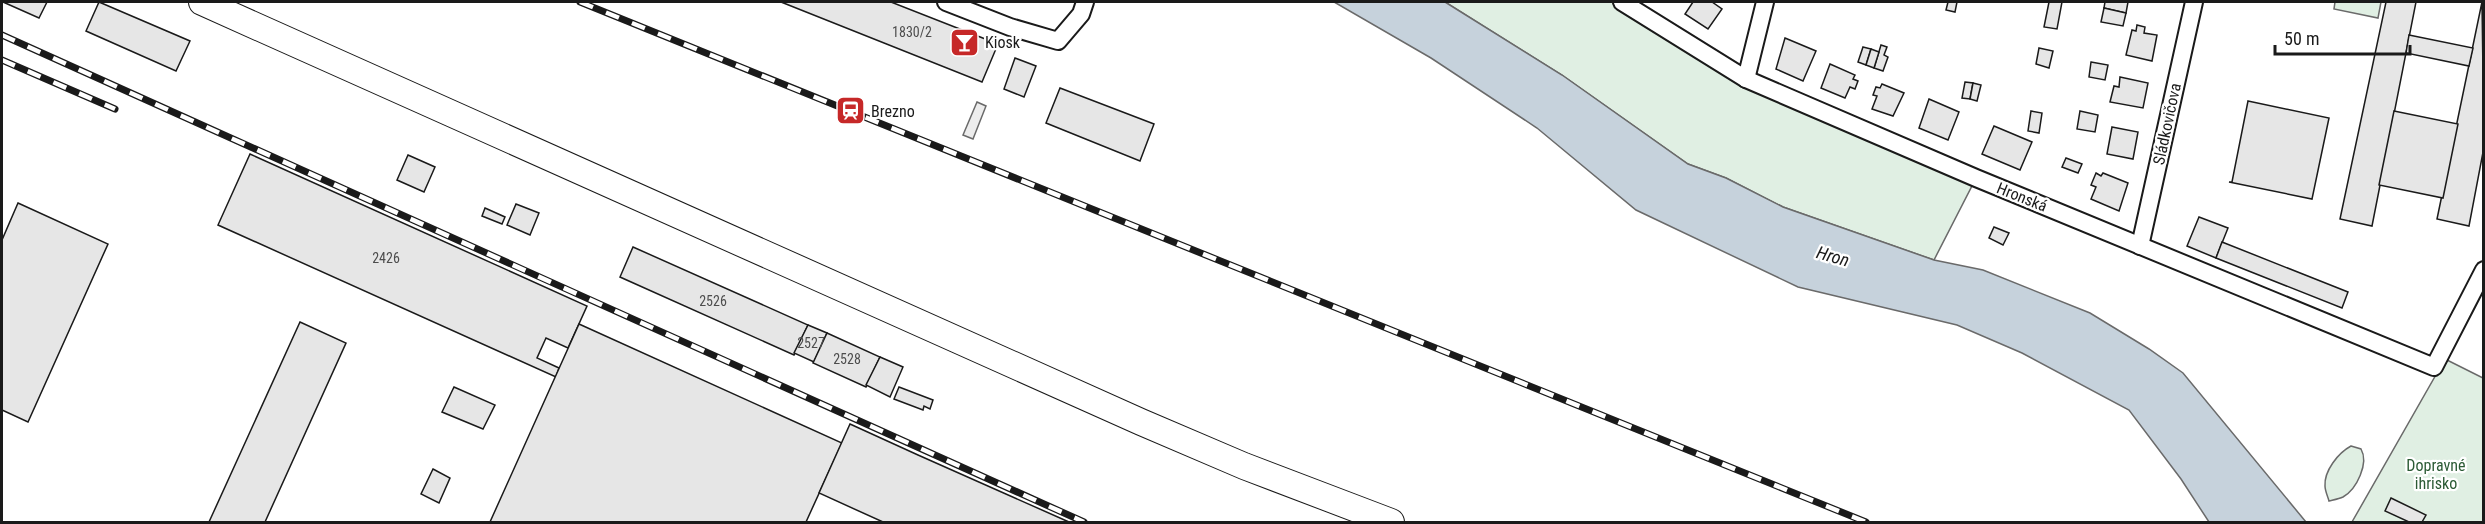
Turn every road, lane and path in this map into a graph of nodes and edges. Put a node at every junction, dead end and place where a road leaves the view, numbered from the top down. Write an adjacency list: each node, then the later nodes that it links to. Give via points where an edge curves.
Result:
1 (202, 2): 10 (main road, via 1141,422)
2 (946, 2): 3 (street, via 1058,41 1081,14)
3 (1085, 2)
4 (1622, 2): 7 (street, Hronská)
5 (1765, 2): 7 (street)
6 (2194, 2): 8 (street, Sládkovičova)
7 (1746, 79): 8 (street, Hronská)
8 (2140, 246): 9 (street, Hronská, via 2434,367)
9 (2484, 270)
10 (1391, 522)

